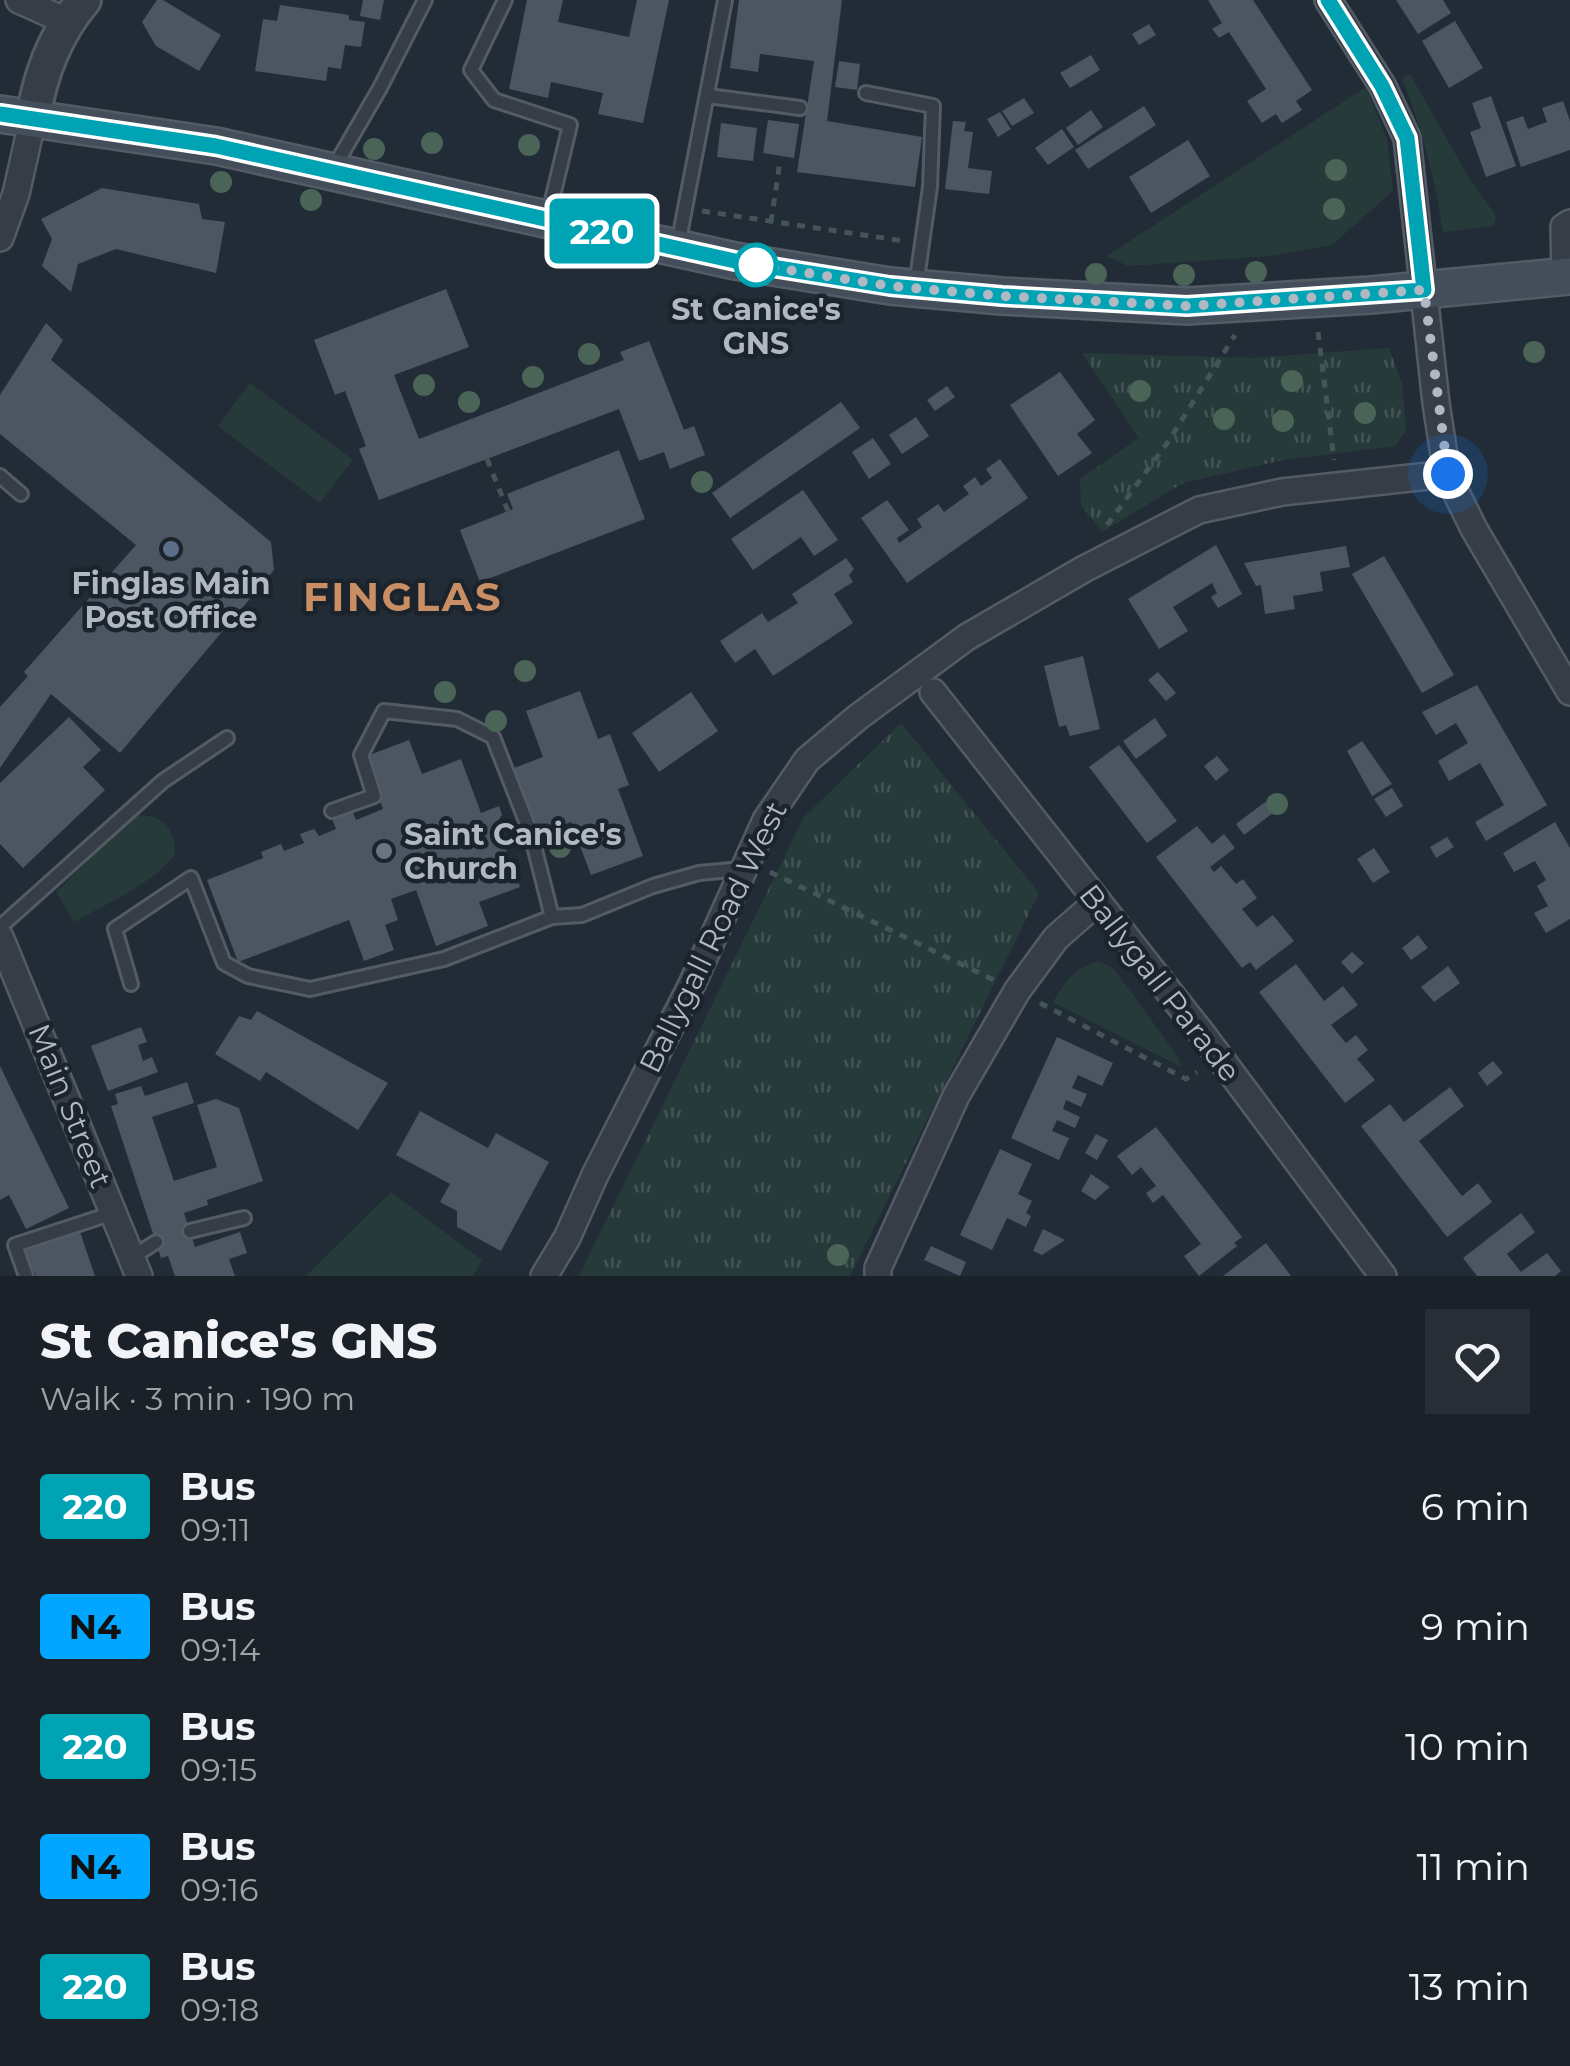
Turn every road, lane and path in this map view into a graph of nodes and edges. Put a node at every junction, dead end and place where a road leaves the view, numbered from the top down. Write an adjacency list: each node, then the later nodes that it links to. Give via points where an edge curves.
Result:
1 (19, 0): 6 (street)
2 (425, 0): 12 (lane)
3 (505, 0): 14 (lane, via 471,70 494,100 570,126)
4 (725, 0): 8 (lane)
5 (1328, 0): 22 (street, via 1407,138)
6 (76, 11): 10 (street)
7 (866, 94): 18 (lane, via 933,106)
8 (708, 96): 9 (lane); 13 (lane)
9 (800, 108)
10 (16, 116): 12 (main road, via 216,146); 17 (street, via 16,194)
11 (780, 162): 15 (path)
12 (332, 172): 14 (main road)
13 (686, 209): 15 (path); 19 (lane)
14 (547, 219): 19 (main road)
15 (772, 222): 18 (path)
16 (1570, 223): 20 (street, via 1564,227)
17 (0, 238)
18 (922, 244): 21 (lane)
19 (678, 248): 21 (main road)
20 (1568, 276): 22 (main road)
21 (916, 288): 24 (main road, via 1187,306)
22 (1424, 290): 23 (main road); 26 (street)
23 (1314, 299): 24 (main road); 28 (path)
24 (1243, 303): 31 (path, via 1236,333 1168,442 1090,546)
25 (487, 459): 30 (path)
26 (1448, 474): 28 (street, Ballygall Road West); 33 (street)
27 (0, 476): 29 (lane)
28 (1338, 485): 31 (street, Ballygall Road West, via 1199,510)
29 (21, 494)
30 (508, 512)
31 (1084, 569): 36 (street, Ballygall Road West, via 968,636 807,760 766,820)
32 (933, 692): 37 (street, Ballygall Parade)
33 (1570, 692)
34 (227, 738): 39 (lane, via 163,780)
35 (332, 812): 38 (lane, via 374,796 361,755 384,711 457,719 492,737 531,834)
36 (755, 870): 38 (lane, via 699,873 582,915); 42 (path); 50 (street, Ballygall Road West)
37 (1097, 902): 42 (street, via 1056,938); 43 (street, Ballygall Parade)
38 (552, 917): 41 (lane, via 444,959 310,989 248,976 224,963 192,878 115,930)
39 (0, 927)
40 (0, 937): 44 (street, Main Street)
41 (130, 984)
42 (1017, 991): 43 (path, via 1186,1080); 51 (street, via 956,1096)
43 (1219, 1057): 52 (street, Ballygall Parade)
44 (113, 1213): 48 (street, Main Street); 49 (lane, via 15,1245)
45 (244, 1218): 46 (lane)
46 (190, 1232)
47 (156, 1242): 48 (lane)
48 (135, 1267)
49 (26, 1276)
50 (544, 1276)
51 (878, 1276)
52 (1383, 1276)

